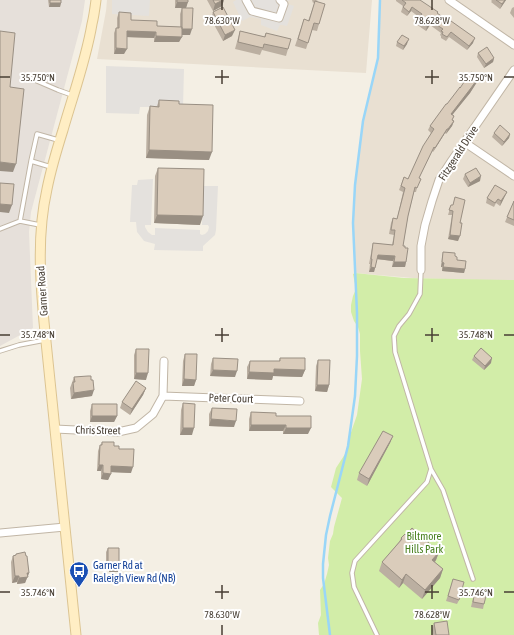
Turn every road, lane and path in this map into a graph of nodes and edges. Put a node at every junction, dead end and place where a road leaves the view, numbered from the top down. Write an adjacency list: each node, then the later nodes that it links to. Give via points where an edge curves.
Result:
1 (96, 0): 8 (main road, Garner Road, via 91,31)
2 (246, 0): 3 (street, via 252,11 279,18 284,4)
3 (280, 0)
4 (449, 0): 5 (street)
5 (514, 45)
6 (514, 70): 10 (street, Fitzgerald Drive)
7 (23, 75): 8 (lane)
8 (73, 96): 9 (main road, Garner Road)
9 (60, 140): 11 (lane, via 37,134); 12 (main road, Garner Road)
10 (464, 142): 13 (street); 17 (street, Fitzgerald Drive, via 439,180 425,225 421,246)
11 (30, 161): 12 (lane); 14 (lane)
12 (52, 167): 15 (main road, Garner Road)
13 (514, 176)
14 (20, 221): 15 (lane); 16 (lane)
15 (42, 225): 18 (main road, Garner Road, via 40,275)
16 (0, 229)
17 (421, 270): 24 (lane, via 420,294 394,336 395,352)
18 (46, 339): 19 (lane); 23 (main road, Garner Road)
19 (0, 351)
20 (164, 361): 21 (street, Chris Street)
21 (163, 396): 22 (street, Peter Court); 23 (street, Chris Street, via 153,414 136,428 118,432)
22 (300, 401)
23 (55, 429): 25 (main road, Garner Road)
24 (431, 469): 27 (lane, via 443,490); 29 (lane, via 427,482 355,562 352,573 354,587)
25 (65, 527): 26 (street); 28 (main road, Garner Road)
26 (0, 533)
27 (473, 579)
28 (76, 635)
29 (377, 635)

